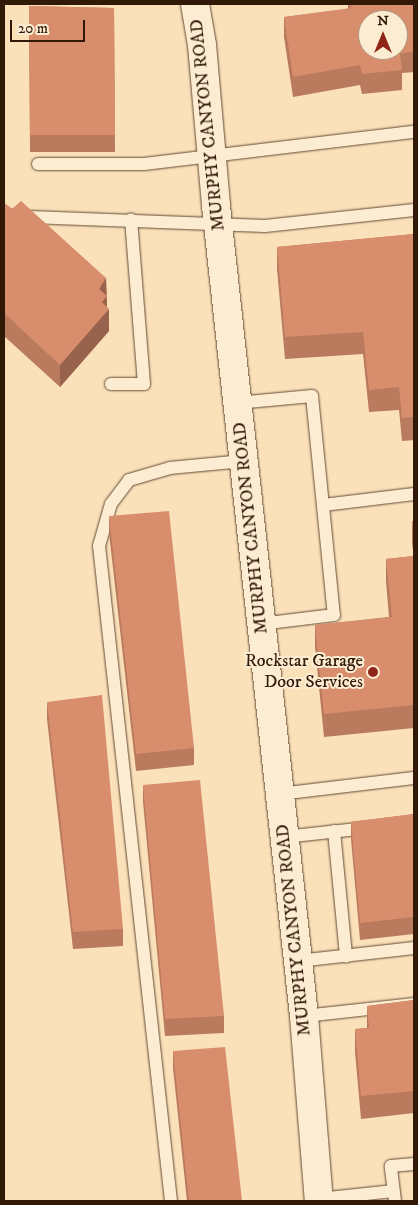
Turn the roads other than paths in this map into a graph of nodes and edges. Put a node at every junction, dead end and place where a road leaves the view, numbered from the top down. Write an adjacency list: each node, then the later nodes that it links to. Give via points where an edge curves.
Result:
1 (195, 4): 3 (main road, MURPHY CANYON ROAD)
2 (414, 132): 3 (lane)
3 (212, 156): 4 (lane, via 144,164); 8 (main road, MURPHY CANYON ROAD)
4 (38, 164)
5 (414, 210): 8 (lane, via 265,226)
6 (4, 216): 7 (lane)
7 (131, 220): 8 (lane); 9 (lane, via 144,384)
8 (218, 222): 10 (main road, MURPHY CANYON ROAD)
9 (111, 384)
10 (237, 403): 11 (main road, MURPHY CANYON ROAD); 13 (lane, via 312,396)
11 (243, 461): 14 (main road, MURPHY CANYON ROAD); 28 (lane, via 170,468 129,480 111,504 99,546)
12 (414, 494): 13 (lane)
13 (323, 505): 14 (lane, via 334,615)
14 (261, 624): 16 (main road, MURPHY CANYON ROAD)
15 (414, 778): 16 (lane)
16 (279, 794): 19 (main road, MURPHY CANYON ROAD)
17 (379, 826): 18 (lane)
18 (334, 831): 19 (lane); 21 (lane)
19 (284, 837): 22 (main road, MURPHY CANYON ROAD)
20 (414, 948): 21 (lane)
21 (346, 956): 22 (lane)
22 (298, 961): 24 (main road, MURPHY CANYON ROAD)
23 (414, 1004): 24 (lane)
24 (304, 1016): 27 (main road, MURPHY CANYON ROAD)
25 (414, 1164): 26 (lane, via 391,1166)
26 (395, 1196): 27 (lane)
27 (319, 1200)
28 (171, 1201)

